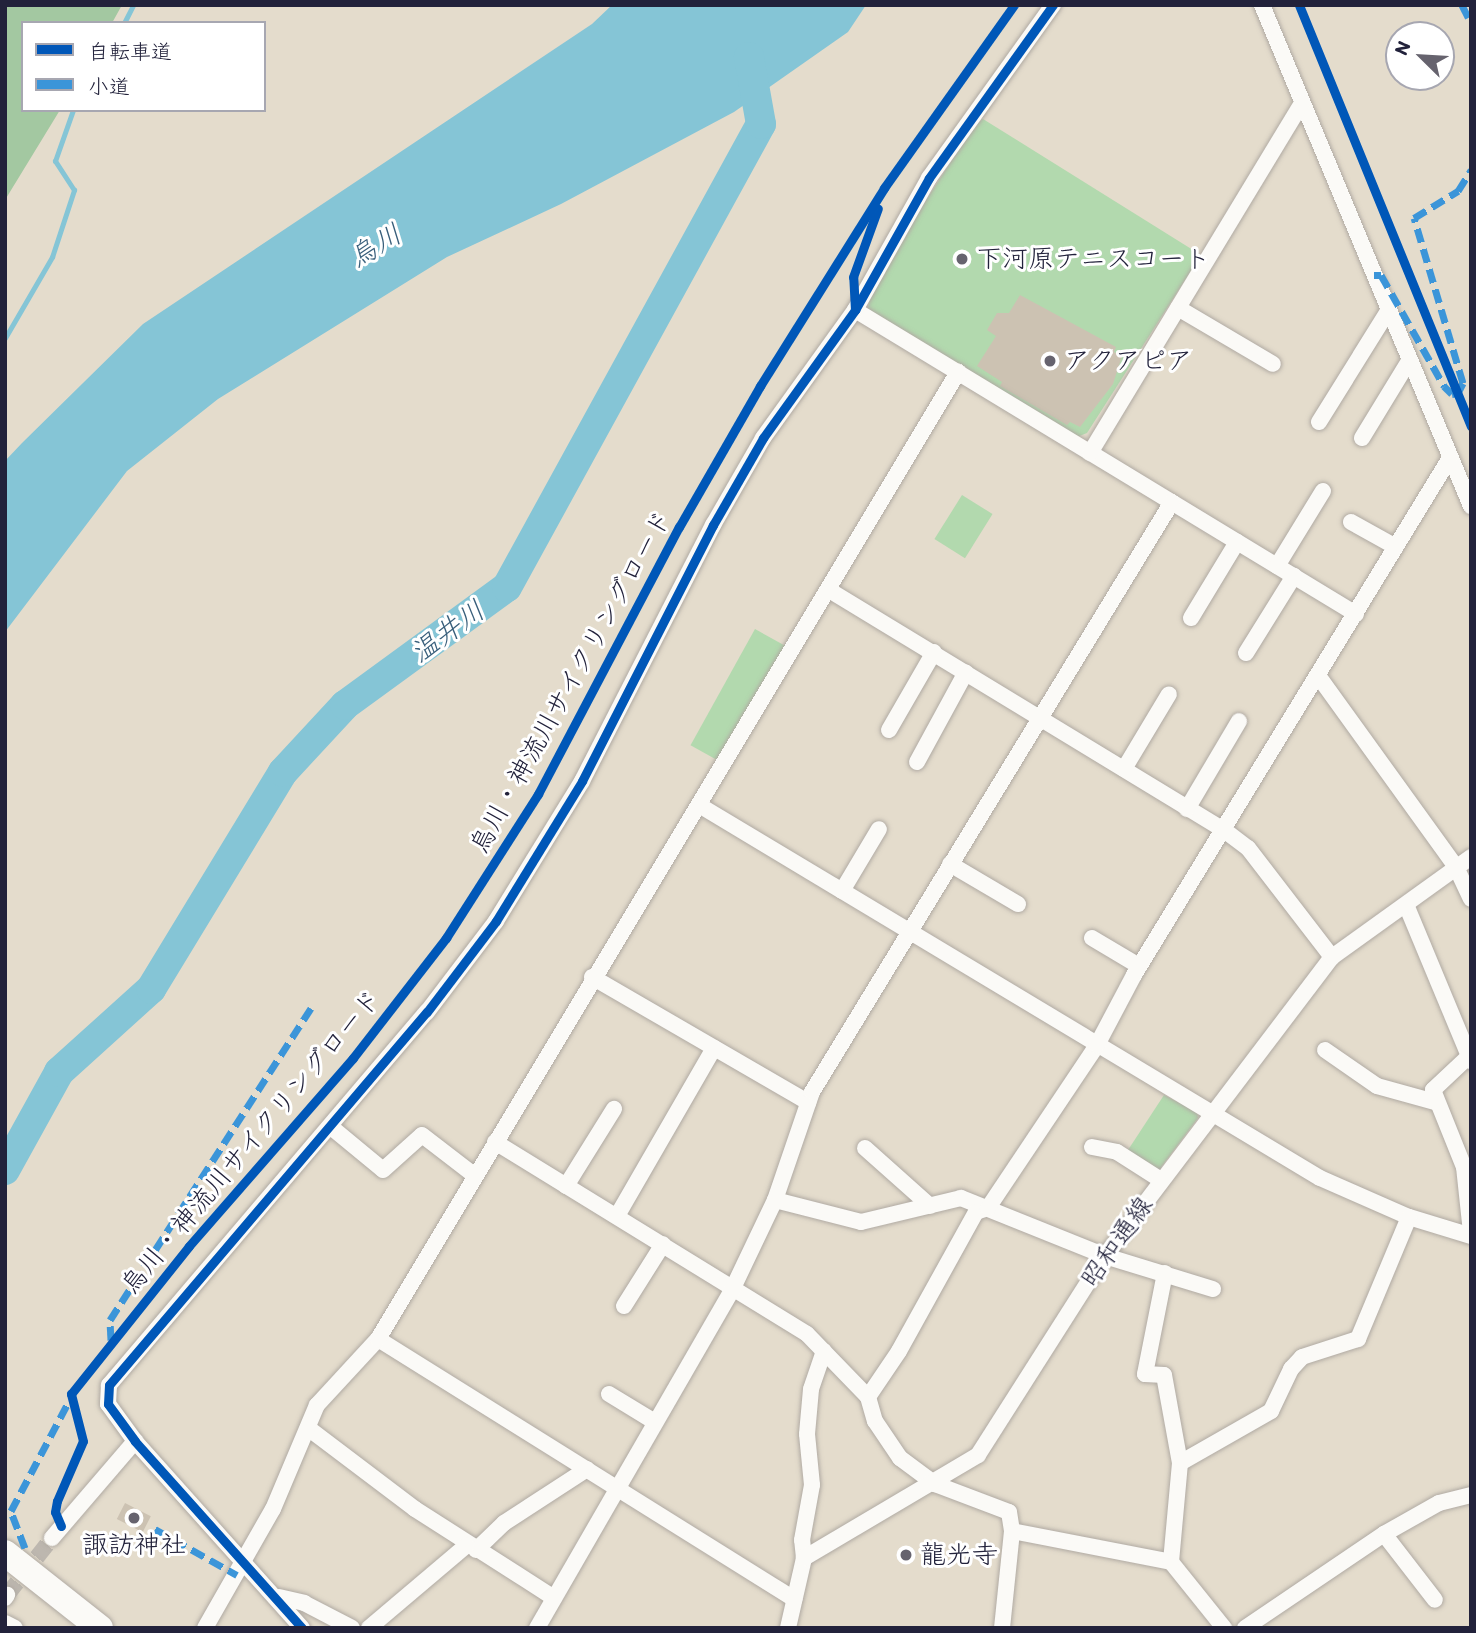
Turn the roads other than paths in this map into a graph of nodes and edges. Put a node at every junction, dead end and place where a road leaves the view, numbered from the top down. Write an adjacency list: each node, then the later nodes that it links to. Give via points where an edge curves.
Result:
1 (1053, 5): 5 (street, via 929,178)
2 (1262, 5): 3 (street)
3 (1302, 103): 4 (street); 6 (street)
4 (1178, 308): 8 (street); 12 (street)
5 (855, 310): 9 (street); 59 (street, via 763,438 713,525 582,781 522,881 467,962)
6 (1388, 311): 7 (street); 10 (street)
7 (1409, 362): 11 (street); 13 (street)
8 (1273, 364)
9 (958, 373): 12 (street); 22 (street)
10 (1319, 422)
11 (1362, 438)
12 (1090, 453): 15 (street)
13 (1450, 458): 16 (street); 19 (street)
14 (1323, 491): 20 (street)
15 (1172, 502): 18 (street); 30 (street)
16 (1471, 506)
17 (1351, 522): 19 (street)
18 (1237, 542): 20 (street); 24 (street)
19 (1396, 547): 23 (street)
20 (1277, 566): 21 (street)
21 (1294, 576): 23 (street); 26 (street)
22 (829, 590): 25 (street); 35 (street)
23 (1356, 614): 28 (street)
24 (1191, 618)
25 (934, 652): 27 (street); 32 (street)
26 (1246, 653)
27 (966, 671): 30 (street); 33 (street)
28 (1319, 677): 38 (street); 41 (street)
29 (1169, 694): 34 (street)
30 (1041, 716): 34 (street); 40 (street)
31 (1240, 721): 36 (street)
32 (889, 730)
33 (917, 762)
34 (1124, 769): 36 (street)
35 (699, 805): 42 (street); 50 (street)
36 (1186, 808): 38 (street)
37 (879, 829): 42 (street)
38 (1224, 830): 48 (street, via 1248,848); 49 (street)
39 (1471, 858): 41 (street, 昭和通線)
40 (950, 864): 44 (street); 46 (street)
41 (1457, 867): 43 (street); 45 (street, 昭和通線)
42 (842, 891): 46 (street)
43 (1471, 899)
44 (1018, 904)
45 (1407, 906): 48 (street, 昭和通線); 54 (street)
46 (911, 933): 51 (street); 55 (street)
47 (1092, 938): 49 (street)
48 (1332, 957): 58 (street, 昭和通線)
49 (1139, 966): 51 (street)
50 (592, 977): 52 (street); 60 (street)
51 (1097, 1045): 58 (street); 68 (street)
52 (715, 1048): 55 (street); 69 (street)
53 (1325, 1050): 56 (street, via 1377,1086)
54 (1469, 1059): 56 (street, via 1433,1090)
55 (808, 1102): 66 (street)
56 (1434, 1102): 71 (street, via 1464,1167)
57 (614, 1109): 65 (street)
58 (1209, 1115): 64 (street, 昭和通線); 70 (street, via 1320,1178)
59 (331, 1127): 63 (street, via 383,1170 422,1135); 84 (street, via 108,1385 108,1404)
60 (495, 1142): 63 (street); 65 (street)
61 (1093, 1147): 64 (street, via 1117,1152)
62 (865, 1148): 67 (street)
63 (474, 1175): 78 (street)
64 (1161, 1180): 73 (street, 昭和通線)
65 (566, 1186): 69 (street)
66 (775, 1200): 67 (street, via 861,1222); 75 (street)
67 (930, 1206): 68 (street, via 961,1198)
68 (988, 1208): 73 (street); 81 (street, via 976,1212 900,1351)
69 (617, 1216): 72 (street)
70 (1409, 1217): 71 (street); 85 (street, via 1358,1339 1302,1357 1291,1368 1271,1411)
71 (1471, 1234)
72 (663, 1244): 75 (street); 77 (street)
73 (1105, 1256): 74 (street); 87 (street, 昭和通線, via 978,1455)
74 (1165, 1273): 76 (street); 85 (street, via 1145,1374 1164,1375)
75 (733, 1288): 79 (street, via 785,1317); 82 (street)
76 (1213, 1289)
77 (624, 1306)
78 (378, 1339): 83 (street, via 317,1405); 86 (street)
79 (824, 1351): 81 (street); 95 (street, via 811,1389 807,1434 812,1485 802,1540)
80 (609, 1394): 82 (street)
81 (868, 1397): 87 (street, via 889,1444)
82 (655, 1422): 88 (street)
83 (308, 1428): 93 (street); 96 (street)
84 (135, 1441): 92 (street); 96 (street)
85 (1181, 1462): 97 (street)
86 (587, 1469): 88 (street); 93 (street)
87 (934, 1484): 90 (street, via 1009,1512); 95 (street, 昭和通線)
88 (620, 1489): 99 (street); 100 (street)
89 (1471, 1496): 91 (street, via 1438,1503)
90 (1013, 1531): 97 (street); 111 (street)
91 (1384, 1534): 101 (street); 113 (street)
92 (52, 1538)
93 (472, 1547): 99 (street); 108 (street)
94 (5, 1553): 104 (main road)
95 (804, 1558): 100 (street)
96 (245, 1561): 98 (street); 105 (street)
97 (1171, 1562): 112 (street)
98 (279, 1597): 106 (street); 107 (street, via 304,1603)
99 (554, 1598): 109 (street)
100 (794, 1599): 110 (street)
101 (1435, 1600)
102 (5, 1623): 103 (street)
103 (15, 1628)
104 (100, 1628)
105 (205, 1628)
106 (302, 1628)
107 (352, 1628)
108 (369, 1628)
109 (537, 1628)
110 (788, 1628)
111 (1002, 1628)
112 (1224, 1628)
113 (1245, 1628)

